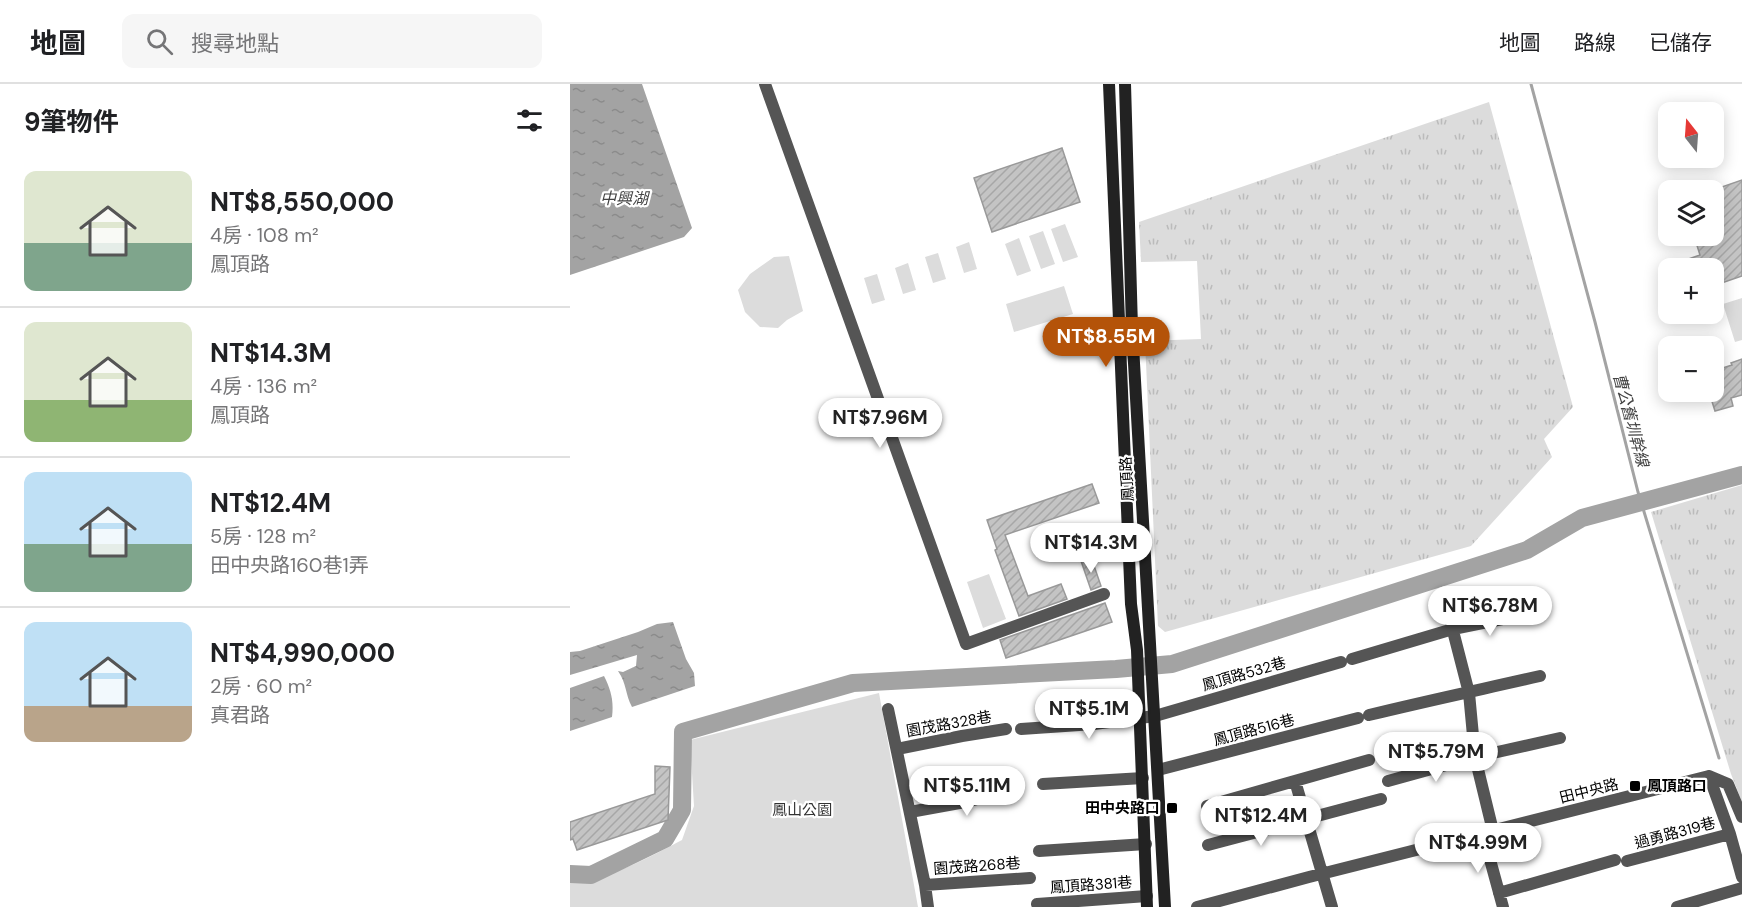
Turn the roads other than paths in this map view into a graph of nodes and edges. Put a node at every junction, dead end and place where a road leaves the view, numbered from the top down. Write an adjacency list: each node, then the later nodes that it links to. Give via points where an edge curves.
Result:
1 (765, 84): 4 (street, via 966,644)
2 (1109, 84): 12 (main road, 鳳頂路, via 1131,604)
3 (1125, 84): 11 (main road, 鳳頂路, via 1132,328)
4 (1104, 594)
5 (1444, 596): 7 (street)
6 (1522, 615): 7 (street, 鳳頂路532巷)
7 (1453, 629): 9 (street); 11 (street, 鳳頂路532巷)
8 (1540, 676): 9 (street, 鳳頂路516巷)
9 (1469, 693): 17 (street); 19 (street, 鳳頂路516巷)
10 (888, 709): 16 (street)
11 (1155, 716): 12 (street, 鳳頂路532巷); 19 (main road, 鳳頂路)
12 (1140, 718): 14 (street, 鳳頂路532巷); 21 (main road, 鳳頂路)
13 (1006, 729): 16 (street, 園茂路328巷)
14 (1021, 729)
15 (1560, 738): 17 (street)
16 (897, 749): 28 (street)
17 (1475, 757): 23 (street); 31 (street)
18 (1370, 760): 22 (street)
19 (1158, 770): 45 (main road, 鳳頂路)
20 (1709, 776): 29 (street, via 1728,784); 31 (street, 田中央路); 32 (street)
21 (1143, 778): 24 (street); 33 (main road, 鳳頂路)
22 (1295, 781): 27 (street); 30 (street)
23 (1388, 781)
24 (1043, 784)
25 (1018, 789): 28 (street)
26 (1381, 799): 30 (street)
27 (1207, 806)
28 (910, 812): 39 (street)
29 (1742, 817)
30 (1306, 819): 34 (street); 36 (street)
31 (1488, 832): 36 (street, 田中央路); 41 (street)
32 (1730, 834): 37 (street); 41 (street, 過勇路319巷)
33 (1146, 844): 35 (street); 42 (main road, 鳳頂路)
34 (1208, 845)
35 (1040, 850)
36 (1322, 874): 46 (street, 田中央路); 47 (street)
37 (1742, 877)
38 (1030, 878): 39 (street, 園茂路268巷)
39 (926, 885): 44 (street)
40 (1742, 888): 49 (street)
41 (1499, 893): 48 (street)
42 (1147, 902): 43 (street, 鳳頂路381巷)
43 (1037, 904)
44 (928, 907)
45 (1166, 907)
46 (1197, 907)
47 (1332, 907)
48 (1503, 907)
49 (1677, 907)

